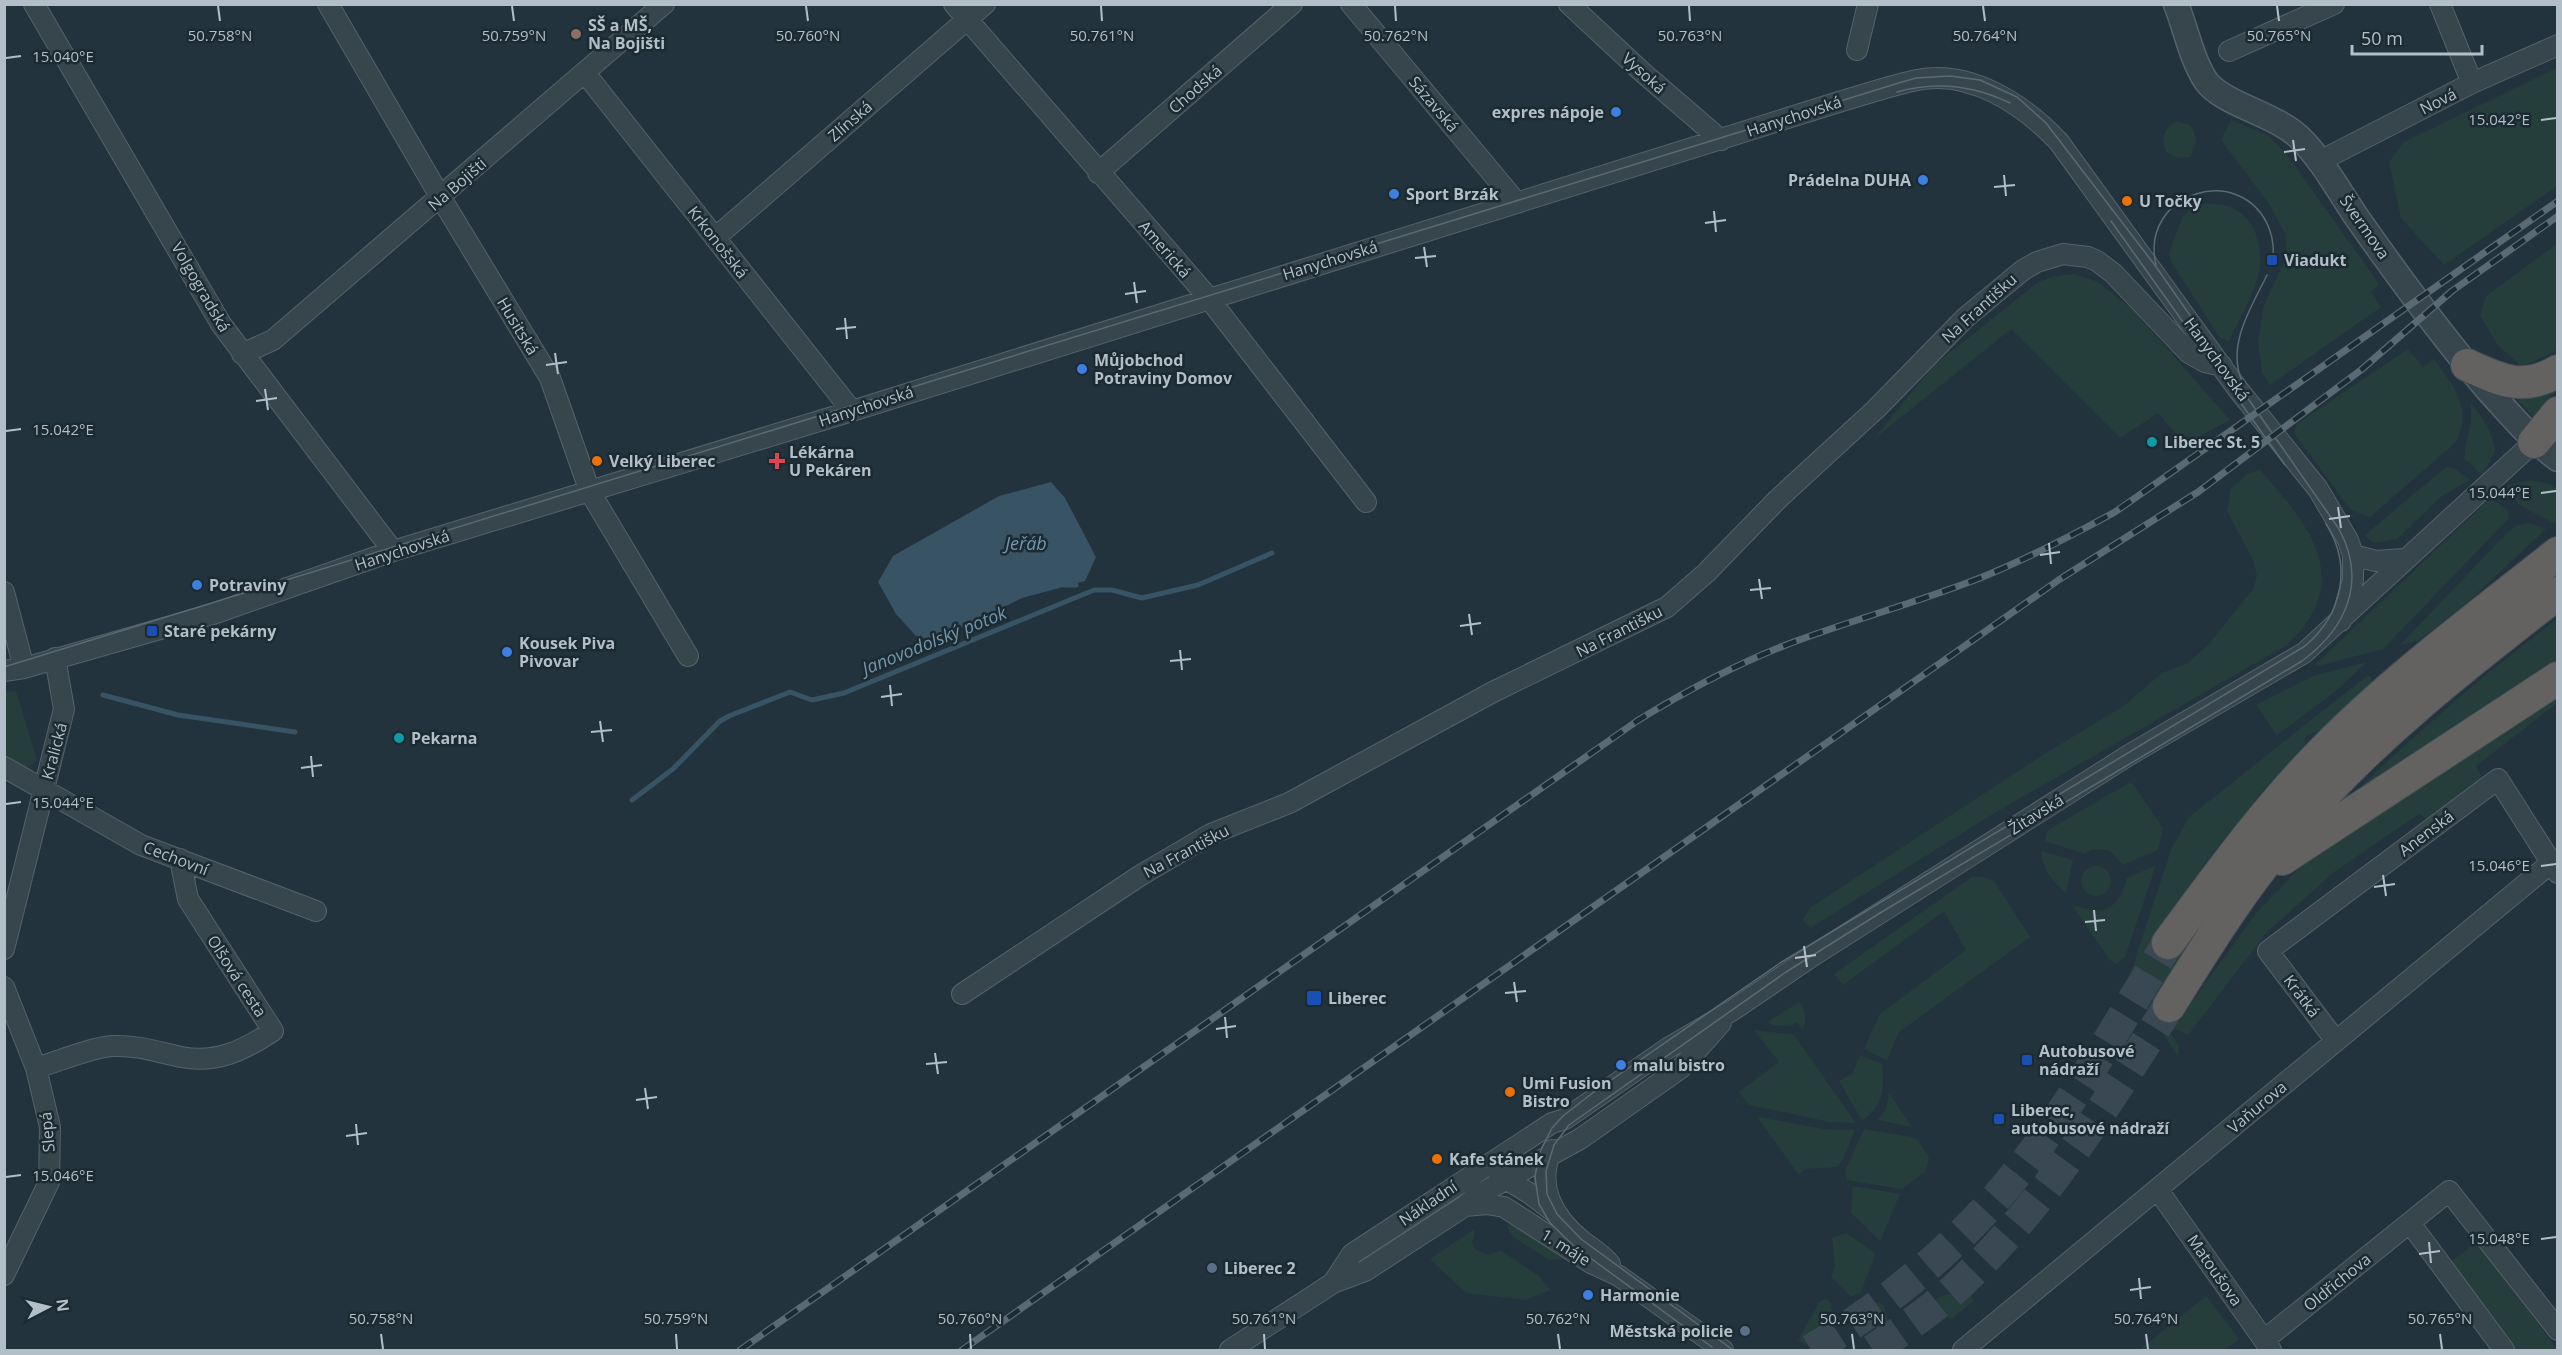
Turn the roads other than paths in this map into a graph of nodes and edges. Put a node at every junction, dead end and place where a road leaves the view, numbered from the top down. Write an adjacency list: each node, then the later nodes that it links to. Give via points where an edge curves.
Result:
1 (34, 4): 26 (street, Volgogradská)
2 (328, 4): 22 (street, Husitská)
3 (664, 4): 17 (street, Na Bojišti)
4 (954, 4): 13 (street, Americká)
5 (985, 4): 13 (street, Zlínská)
6 (1292, 4): 21 (street, Chodská)
7 (1351, 4): 23 (street, Sázavská)
8 (1569, 4): 19 (street, Vysoká)
9 (1868, 4): 15 (street)
10 (2176, 4): 20 (street, Švermova, via 2207,83 2281,123)
11 (2334, 4): 16 (street)
12 (2440, 4): 18 (street)
13 (968, 20): 21 (street, Americká); 24 (street, Zlínská)
14 (2558, 45): 18 (street, Nová)
15 (1857, 50)
16 (2229, 51)
17 (585, 73): 22 (street, Na Bojišti); 24 (street, Krkonošská)
18 (2472, 83): 20 (street, Nová)
19 (1721, 140): 23 (street, Hanychovská); 28 (street, Hanychovská, via 1919,79 1952,79 1996,94 2039,121 2058,142)
20 (2320, 161): 27 (street, Švermova)
21 (1098, 173): 25 (street, Americká)
22 (441, 198): 26 (street, Na Bojišti, via 273,340); 33 (street, Husitská, via 550,378)
23 (1517, 203): 25 (street, Hanychovská)
24 (715, 238): 30 (street, Krkonošská)
25 (1209, 298): 30 (street, Hanychovská); 34 (street, Americká)
26 (242, 354): 35 (street, Volgogradská)
27 (2467, 365): 29 (highway, via 2504,382 2521,384); 32 (street, Švermova)
28 (2222, 366): 36 (street, Hanychovská, via 2318,489); 57 (street, Na Františku, via 2188,353 2114,273 2097,261 2063,254 2037,262 1965,318 1876,410 1778,498 1706,573 1667,607 1493,692 1289,803 1211,834 1141,875)
29 (2558, 371)
30 (852, 411): 33 (street, Hanychovská)
31 (2558, 413): 32 (highway)
32 (2546, 451): 38 (street, Žitavská)
33 (590, 492): 35 (street, Hanychovská); 42 (street, Husitská)
34 (1366, 502)
35 (393, 551): 43 (street, Hanychovská, via 213,614)
36 (2353, 555): 38 (street, via 2376,561); 41 (street, via 2353,580)
37 (2552, 557): 53 (highway, via 2377,700 2324,749 2220,872)
38 (2404, 559): 41 (street, Žitavská)
39 (4, 592): 44 (street)
40 (2558, 593): 50 (highway, via 2395,724 2309,811)
41 (2341, 621): 59 (street, Žitavská, via 2304,654 2129,755)
42 (688, 656)
43 (55, 658): 44 (street, Hanychovská); 47 (street, Kralická, via 64,709)
44 (14, 669)
45 (2558, 678): 50 (highway)
46 (4, 767): 47 (street, Cechovní)
47 (44, 789): 48 (street, Cechovní, via 141,845); 52 (street, Kralická)
48 (180, 859): 51 (street, Cechovní); 61 (street, Olšová cesta, via 188,899 273,1031 245,1050 223,1057 184,1058 144,1047 110,1046)
49 (2554, 868): 55 (street, Anenská, via 2498,779); 60 (street, Vaňurova)
50 (2256, 876): 58 (highway)
51 (316, 911)
52 (8, 924): 54 (street, Kralická)
53 (2168, 943)
54 (4, 950)
55 (2268, 951): 60 (street, Krátká)
56 (4, 987): 61 (street, Slepá)
57 (962, 994)
58 (2169, 1006)
59 (1733, 1010): 62 (street, Žitavská, via 1680,1040); 64 (street, Žitavská, via 1681,1068)
60 (2336, 1041): 67 (street, Vaňurova)
61 (36, 1068): 72 (street, Slepá, via 50,1127 49,1182)
62 (1565, 1119): 63 (street, Nákladní, via 1552,1123); 64 (street, 1. máje)
63 (1516, 1148): 65 (street, Nákladní); 66 (street, via 1507,1158)
64 (1556, 1153): 66 (street, Žitavská); 70 (street, 1. máje, via 1547,1194)
65 (1467, 1178): 66 (street, via 1480,1173); 74 (street, Nákladní, via 1352,1254)
66 (1503, 1179): 68 (street, Žitavská); 69 (street, via 1504,1197); 70 (street, 1. máje)
67 (2158, 1190): 76 (street, Matoušova); 79 (street, Vaňurova)
68 (1465, 1206): 69 (street, 1. máje, via 1494,1205); 74 (street, Nákladní, via 1365,1271)
69 (1515, 1214): 73 (street, 1. máje, via 1591,1263)
70 (1557, 1215): 73 (street, 1. máje, via 1604,1257)
71 (2410, 1223): 75 (street, Oldřichova, via 2449,1191); 76 (street, Oldřichova); 80 (street)
72 (4, 1275)
73 (1619, 1276): 78 (street, 1. máje)
74 (1333, 1283): 77 (street, Nákladní)
75 (2558, 1330)
76 (2267, 1345)
77 (1230, 1350)
78 (1723, 1350)
79 (1963, 1350)
80 (2504, 1350)

